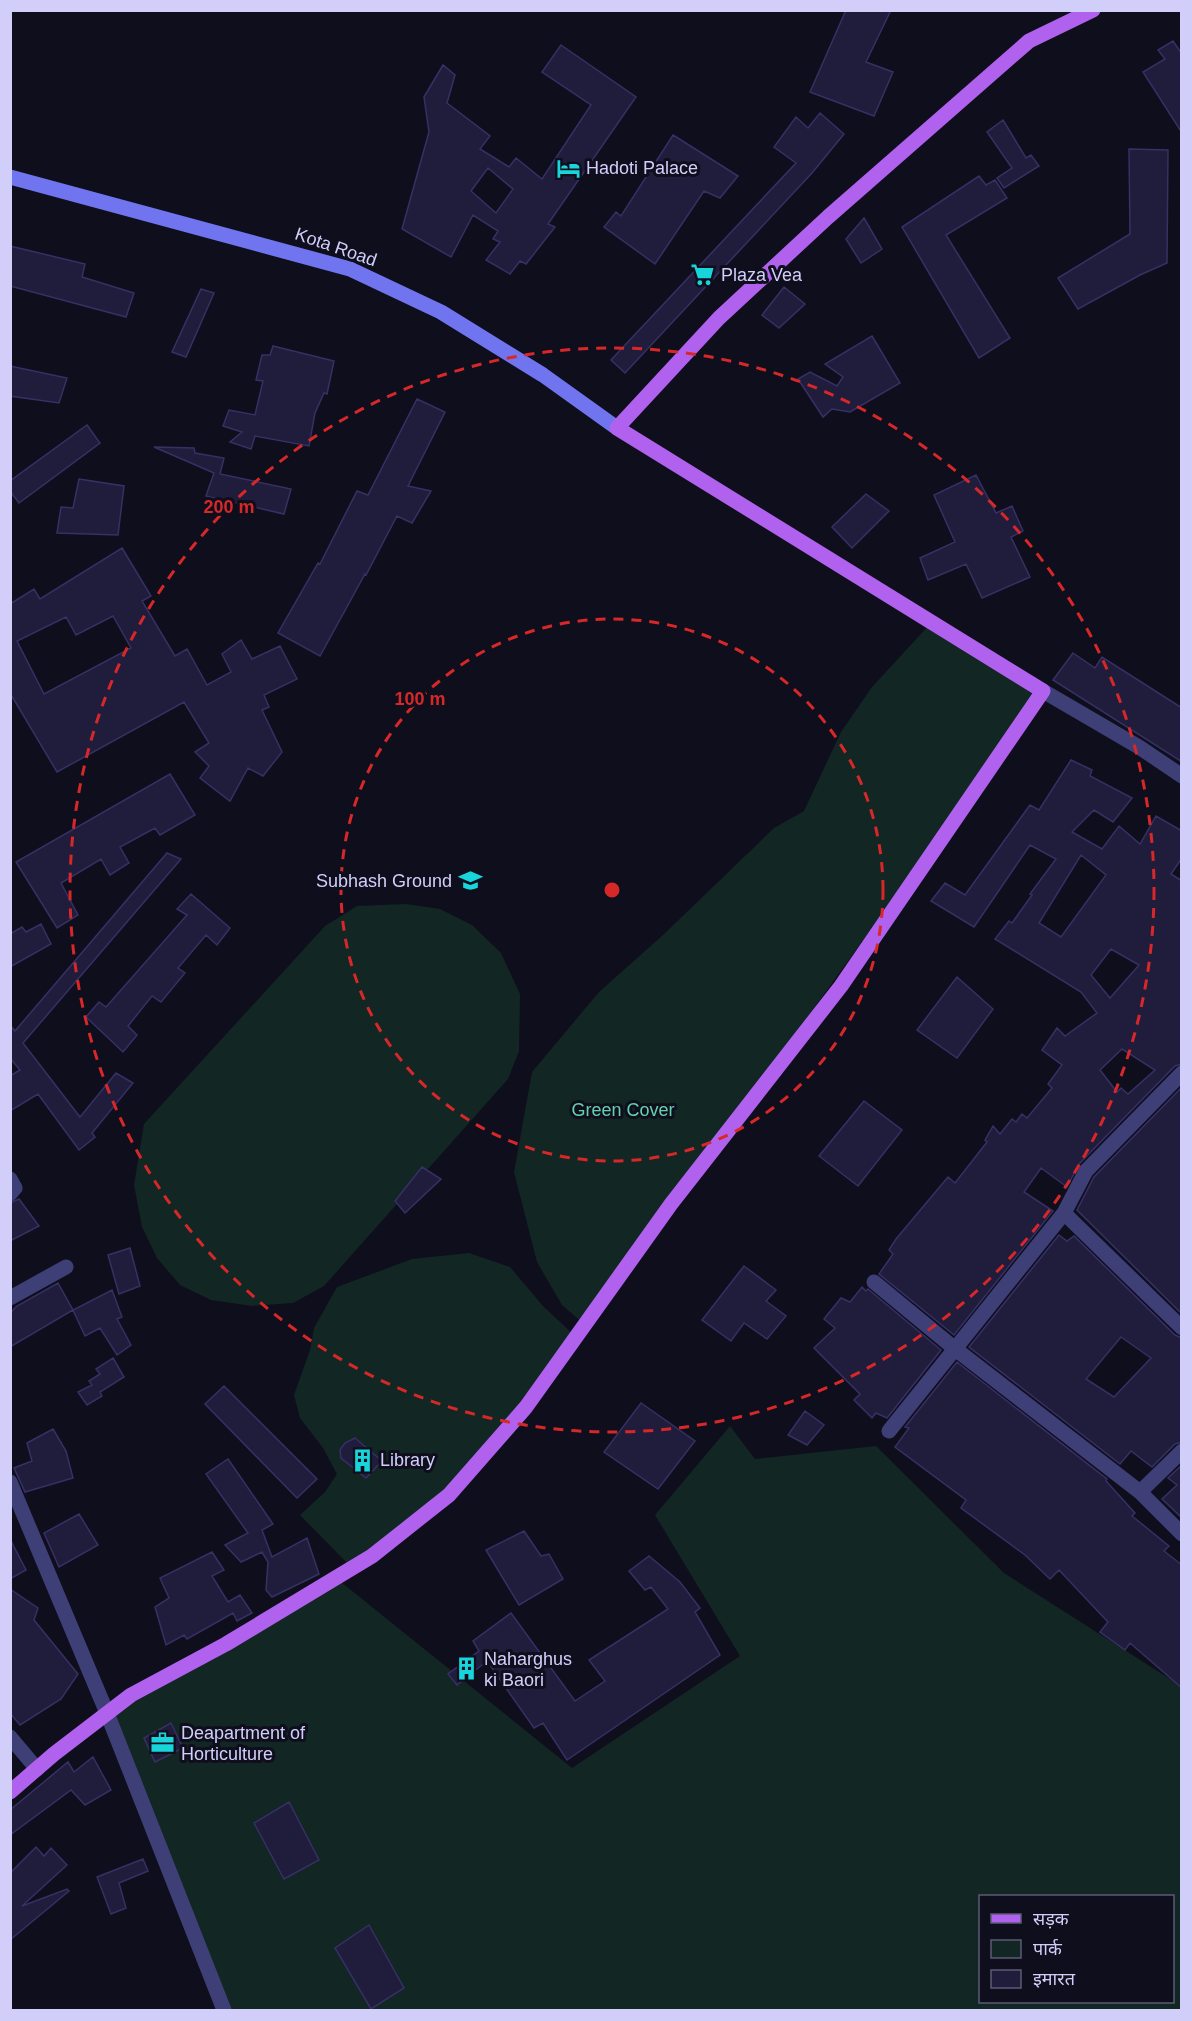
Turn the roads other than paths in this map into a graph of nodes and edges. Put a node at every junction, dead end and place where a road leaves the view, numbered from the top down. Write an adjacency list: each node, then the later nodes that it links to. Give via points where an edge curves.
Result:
1 (1093, 10): 3 (main road, via 1029,41 836,209 719,318)
2 (10, 177): 3 (main road, Kota Road, via 350,269 441,312 543,375)
3 (616, 428): 4 (main road)
4 (1043, 691): 5 (street); 20 (main road, via 841,986 671,1204 526,1407 449,1495 372,1556 226,1644 131,1695)
5 (1182, 776)
6 (1182, 1073): 9 (street, via 1086,1171)
7 (10, 1179): 8 (street, via 15,1188)
8 (10, 1194)
9 (1064, 1213): 13 (street); 14 (street)
10 (66, 1267): 12 (street)
11 (874, 1282): 14 (street)
12 (10, 1298)
13 (1182, 1328)
14 (954, 1348): 15 (street); 18 (street)
15 (888, 1431)
16 (1182, 1451): 18 (street)
17 (12, 1489): 20 (street)
18 (1140, 1492): 19 (street)
19 (1182, 1534)
20 (107, 1713): 22 (main road); 24 (street)
21 (10, 1737): 22 (street)
22 (37, 1769): 23 (main road)
23 (10, 1792)
24 (224, 2010)

